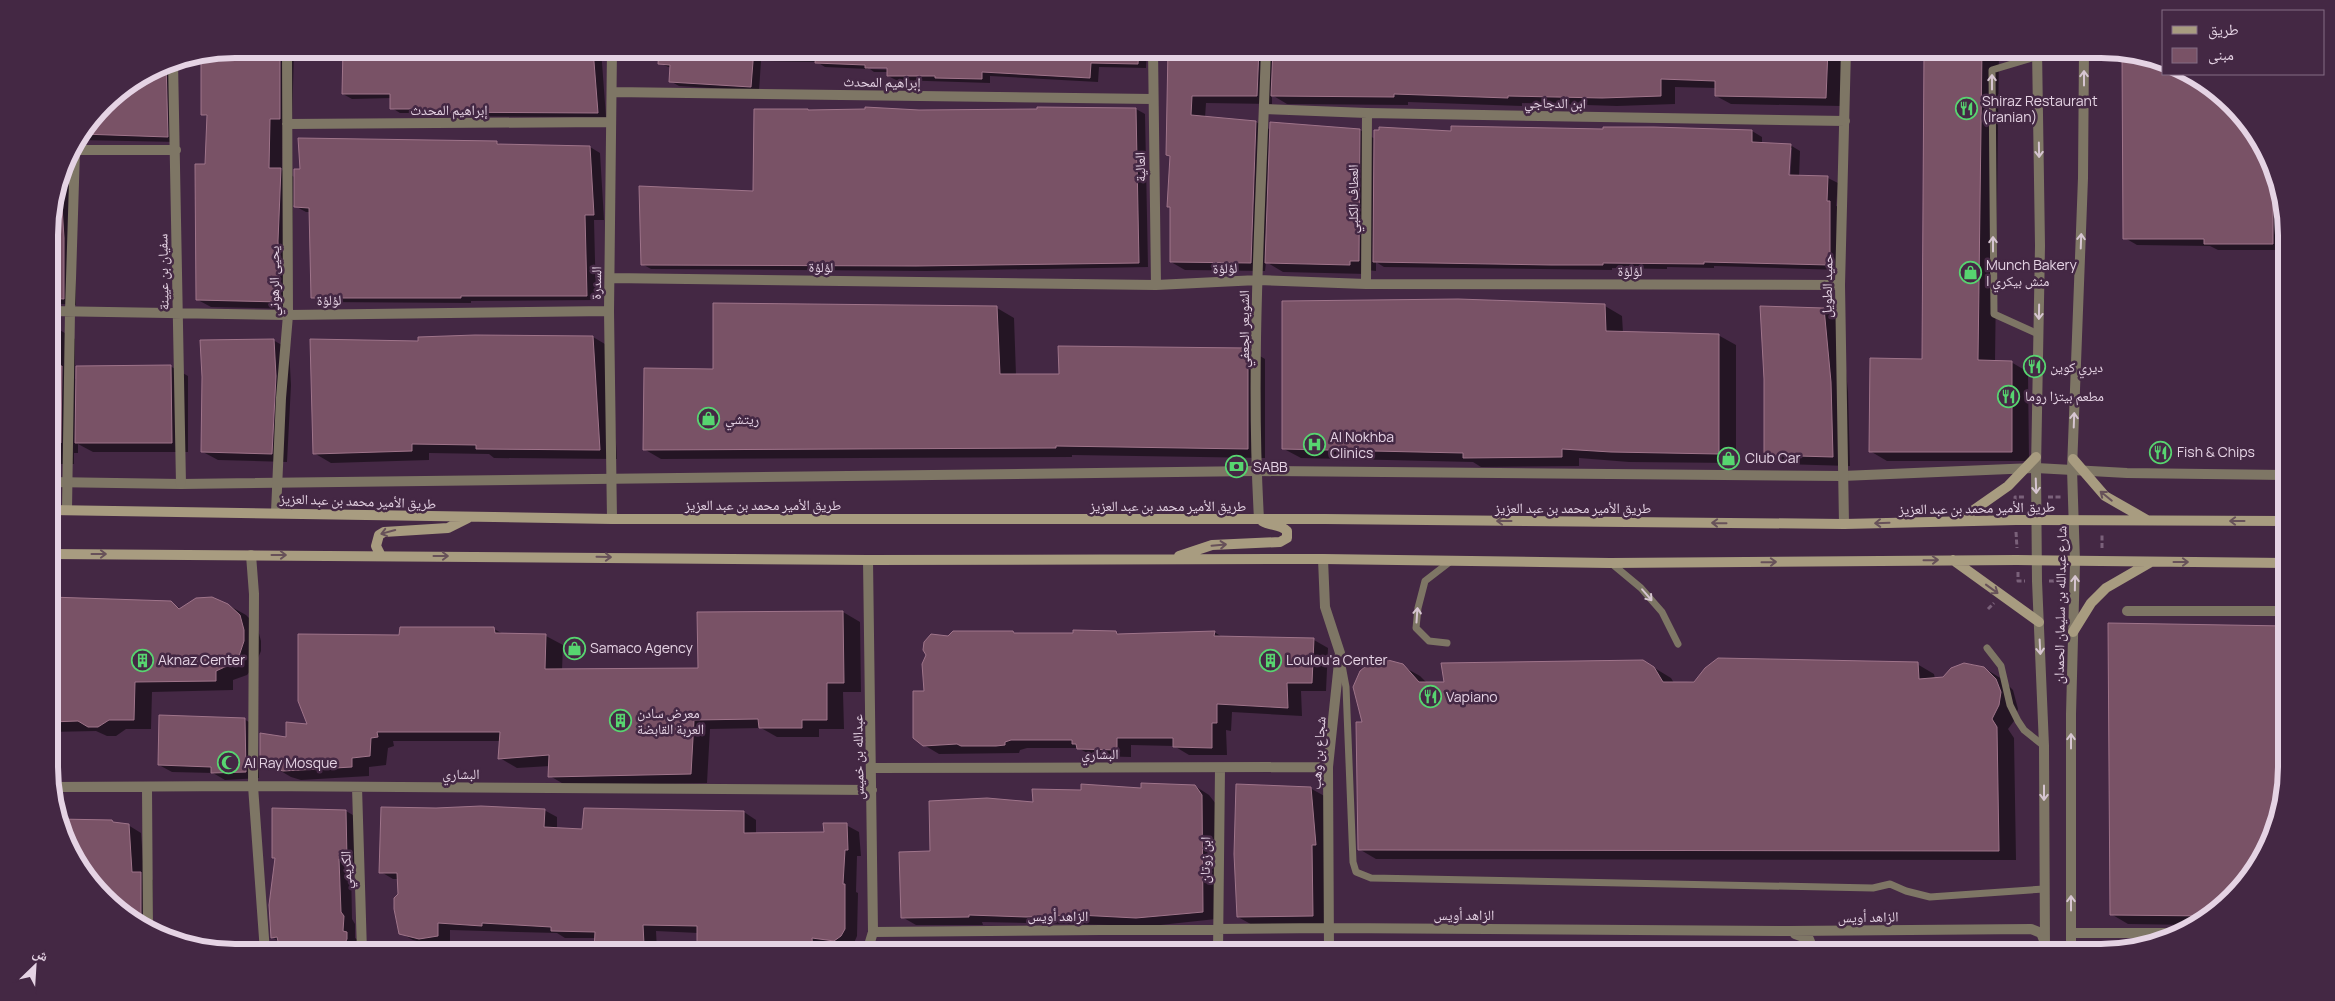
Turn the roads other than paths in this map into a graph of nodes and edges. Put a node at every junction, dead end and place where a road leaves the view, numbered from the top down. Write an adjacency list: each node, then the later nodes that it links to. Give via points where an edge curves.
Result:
1 (287, 58): 16 (street, يحيى الرهوني)
2 (612, 58): 10 (street, السدرة)
3 (1153, 58): 11 (street, العالية)
4 (1266, 58): 12 (street, الشويعر الجعفي)
5 (1846, 58): 14 (street, حميد الطويل)
6 (2022, 58): 30 (lane, one-way to 6, via 1994,314 1992,70)
7 (2037, 58): 30 (street, شارع عبدالله بن سليمان الحمدان, one-way to 30)
8 (2084, 58): 32 (street, شارع عبدالله بن سليمان الحمدان, one-way to 8)
9 (174, 68): 18 (street, سفيان بن عيينة)
10 (612, 92): 11 (street, إبراهيم المحدث); 15 (street, السدرة)
11 (1152, 98): 22 (street, العالية)
12 (1264, 109): 13 (street, ابن الدجاجي); 21 (street, الشويعر الجعفي)
13 (1367, 113): 14 (street, ابن الدجاجي); 23 (street, العطاف الكلبي)
14 (1845, 121): 24 (street, حميد الطويل)
15 (610, 122): 16 (street, إبراهيم المحدث); 20 (street, السدرة)
16 (287, 124): 29 (street, يحيى الرهوني)
17 (79, 150): 18 (street)
18 (176, 150): 28 (street, سفيان بن عيينة)
19 (73, 163): 26 (street)
20 (610, 278): 22 (street, لؤلؤة); 27 (street, السدرة)
21 (1258, 280): 22 (street, لؤلؤة); 23 (street, لؤلؤة); 33 (street, الشويعر الجعفي)
22 (1156, 284)
23 (1366, 284): 24 (street, لؤلؤة)
24 (1840, 285): 35 (street, حميد الطويل)
25 (58, 311): 26 (street, لؤلؤة)
26 (70, 311): 28 (street, لؤلؤة); 39 (street)
27 (609, 311): 29 (street, لؤلؤة); 36 (street, السدرة)
28 (177, 314): 29 (street, لؤلؤة); 40 (street, سفيان بن عيينة)
29 (288, 315): 38 (street, يحيى الرهوني)
30 (2038, 334): 31 (street, شارع عبدالله بن سليمان الحمدان)
31 (2032, 465): 32 (street); 35 (street); 47 (main road); 48 (street, شارع عبدالله بن سليمان الحمدان, one-way to 48)
32 (2076, 466): 34 (street, via 2127,473); 49 (street, شارع عبدالله بن سليمان الحمدان); 50 (main road, one-way to 32, via 2105,496)
33 (1256, 471): 35 (street); 36 (street); 46 (street, الشويعر الجعفي)
34 (2278, 475)
35 (1842, 476): 52 (street, حميد الطويل)
36 (613, 479): 38 (street); 45 (street, السدرة)
37 (58, 482): 39 (street)
38 (276, 482): 40 (street); 43 (street, يحيى الرهوني)
39 (68, 483): 40 (street); 42 (street)
40 (181, 484)
41 (58, 510): 42 (main road, طريق الأمير محمد بن عبد العزيز)
42 (67, 510): 43 (main road, طريق الأمير محمد بن عبد العزيز)
43 (276, 512): 44 (main road, طريق الأمير محمد بن عبد العزيز)
44 (469, 518): 45 (main road, طريق الأمير محمد بن عبد العزيز); 55 (main road, one-way to 55, via 448,528 384,532 376,546)
45 (612, 518): 46 (main road, طريق الأمير محمد بن عبد العزيز)
46 (1259, 519): 52 (main road, طريق الأمير محمد بن عبد العزيز, one-way to 46); 56 (main road, one-way to 46, via 1212,545 1280,542 1287,538 1284,528)
47 (1957, 521): 48 (main road, طريق الأمير محمد بن عبد العزيز); 52 (main road, طريق الأمير محمد بن عبد العزيز, one-way to 52)
48 (2038, 521): 49 (main road, طريق الأمير محمد بن عبد العزيز); 60 (street, شارع عبدالله بن سليمان الحمدان)
49 (2075, 521): 50 (main road, طريق الأمير محمد بن عبد العزيز); 62 (street, شارع عبدالله بن سليمان الحمدان)
50 (2148, 521): 51 (main road, طريق الأمير محمد بن عبد العزيز, one-way to 50)
51 (2278, 521)
52 (1844, 524)
53 (58, 554): 54 (main road, one-way to 54)
54 (251, 555): 55 (main road, one-way to 55); 78 (street, via 254,594)
55 (381, 556): 58 (main road, one-way to 58)
56 (1173, 559): 57 (main road); 58 (main road)
57 (1323, 559): 61 (main road); 73 (street, شجاع بن وهب, via 1324,607)
58 (868, 560): 75 (street, عبدالله بن خميس)
59 (1953, 560): 60 (main road); 64 (main road, one-way to 59); 68 (main road, one-way to 68)
60 (2037, 560): 62 (main road); 68 (street, شارع عبدالله بن سليمان الحمدان)
61 (1451, 561): 64 (main road); 70 (lane, one-way to 61, via 1429,641 1416,628 1425,581)
62 (2075, 562): 63 (main road); 69 (street, شارع عبدالله بن سليمان الحمدان, one-way to 62)
63 (2151, 562): 65 (main road, one-way to 65); 69 (main road, via 2106,588 2091,603)
64 (1610, 563): 71 (lane, one-way to 71, via 1641,588 1662,612)
65 (2278, 563)
66 (2127, 611): 67 (street)
67 (2278, 611)
68 (2039, 622): 74 (street, شارع عبدالله بن سليمان الحمدان, one-way to 74)
69 (2074, 632): 89 (street, شارع عبدالله بن سليمان الحمدان, one-way to 69)
70 (1446, 643)
71 (1678, 644)
72 (1987, 648): 74 (lane, via 2001,666 2010,705 2018,721)
73 (1340, 653): 77 (street, شجاع بن وهب); 83 (lane, via 1346,687 1353,862 1356,872 1371,878 1873,888 1890,884 1930,897)
74 (2044, 746): 83 (street, شارع عبدالله بن سليمان الحمدان, one-way to 83)
75 (871, 768): 76 (street, البشاري); 82 (street, عبدالله بن خميس)
76 (1220, 768): 77 (street, البشاري); 86 (street, ابن زوتان)
77 (1328, 768): 85 (street, شجاع بن وهب)
78 (253, 786): 80 (street, البشاري); 81 (street, البشاري); 91 (street)
79 (59, 787): 81 (street, البشاري)
80 (358, 787): 82 (street, البشاري); 92 (street, الكريمي)
81 (147, 788): 84 (street)
82 (872, 790): 88 (street, عبدالله بن خميس)
83 (2044, 889): 98 (street, شارع عبدالله بن سليمان الحمدان)
84 (148, 921)
85 (1330, 928): 86 (street, الزاهد أويس); 87 (street, الزاهد أويس); 95 (street, شجاع بن وهب)
86 (1217, 929): 88 (street, الزاهد أويس); 94 (street, ابن زوتان)
87 (1788, 931): 96 (street, via 1809,939); 97 (street, الزاهد أويس, via 2031,929 2040,932)
88 (873, 932): 93 (street, عبدالله بن خميس)
89 (2071, 933): 90 (street); 99 (street, شارع عبدالله بن سليمان الحمدان)
90 (2160, 933)
91 (264, 944)
92 (362, 944)
93 (869, 944)
94 (1218, 944)
95 (1330, 944)
96 (1811, 944)
97 (2044, 944)
98 (2046, 944)
99 (2071, 944)

